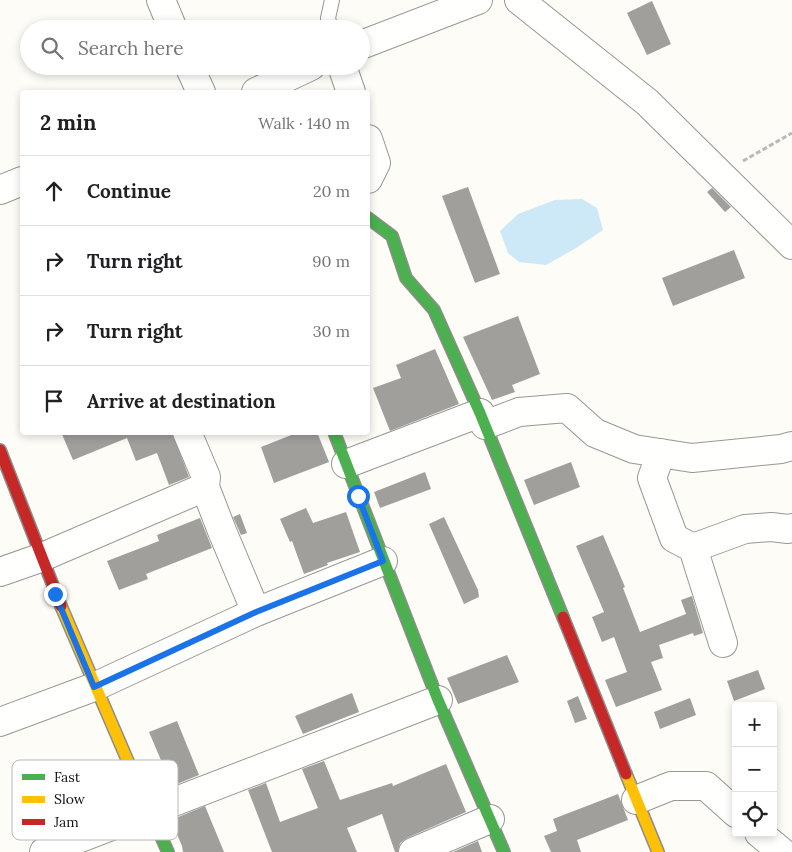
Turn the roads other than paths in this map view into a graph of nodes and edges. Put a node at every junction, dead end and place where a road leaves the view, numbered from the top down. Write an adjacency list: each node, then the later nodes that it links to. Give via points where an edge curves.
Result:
1 (161, 0): 5 (street)
2 (332, 0): 6 (lane)
3 (478, 0): 7 (street)
4 (519, 0): 19 (street, via 647,102)
5 (170, 20)
6 (329, 20)
7 (370, 42)
8 (193, 75): 11 (street)
9 (292, 75): 12 (street)
10 (345, 75): 13 (street)
11 (199, 90)
12 (260, 90)
13 (350, 90)
14 (370, 145): 15 (street, via 376,163)
15 (370, 175)
16 (20, 181): 17 (street)
17 (0, 190)
18 (370, 220): 20 (street, via 392,236 406,278 434,310)
19 (792, 245)
20 (483, 419): 25 (street, via 567,408 595,433 634,449); 26 (street); 41 (street)
21 (189, 435): 27 (street, via 206,477)
22 (335, 435): 26 (street)
23 (792, 446): 25 (street, via 692,458)
24 (0, 450): 28 (street)
25 (661, 453): 30 (street, via 652,478 674,538)
26 (346, 464): 32 (street)
27 (205, 487): 31 (street); 34 (street)
28 (6, 488): 31 (street)
29 (792, 528): 30 (street, via 746,529)
30 (693, 548): 35 (street)
31 (40, 558): 33 (street); 36 (street)
32 (383, 561): 34 (street); 37 (street)
33 (0, 572)
34 (256, 612): 36 (street)
35 (723, 643)
36 (94, 687): 38 (street); 39 (street)
37 (438, 700): 40 (street); 43 (street)
38 (0, 722)
39 (127, 760)
40 (178, 799)
41 (636, 800): 42 (street, via 672,786 706,786); 51 (street)
42 (732, 809)
43 (490, 819): 49 (street); 50 (street)
44 (764, 837): 52 (street)
45 (74, 840): 47 (street)
46 (163, 840): 48 (street)
47 (44, 852)
48 (168, 852)
49 (413, 852)
50 (504, 852)
51 (658, 852)
52 (782, 852)

